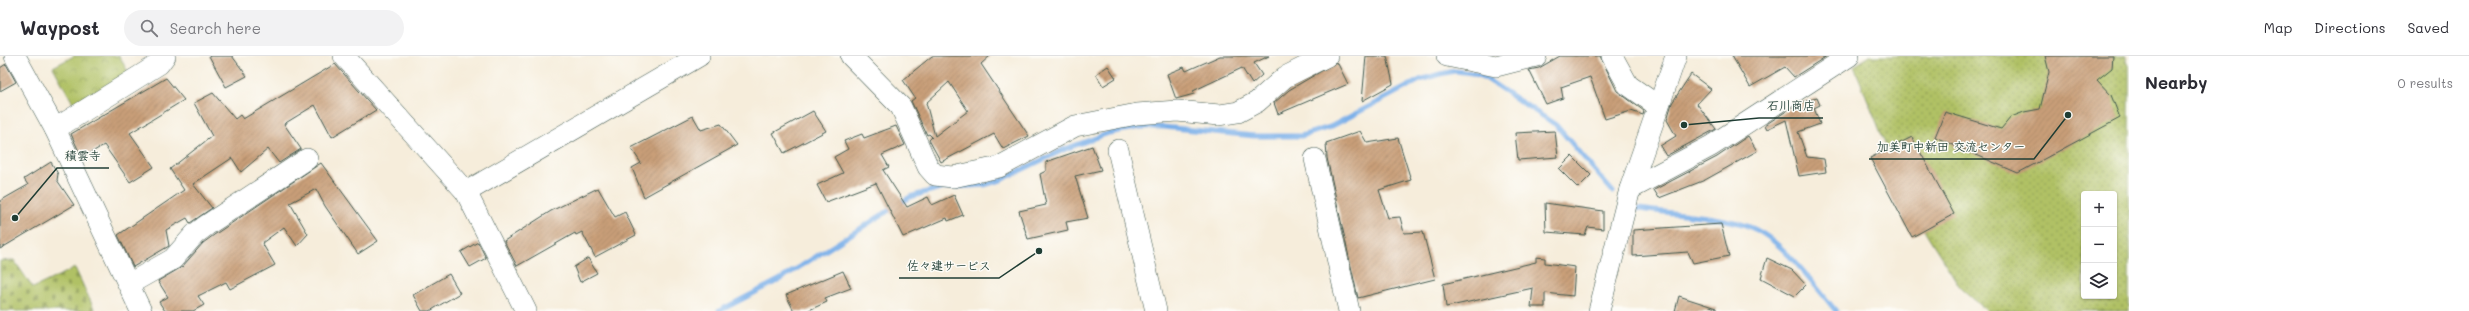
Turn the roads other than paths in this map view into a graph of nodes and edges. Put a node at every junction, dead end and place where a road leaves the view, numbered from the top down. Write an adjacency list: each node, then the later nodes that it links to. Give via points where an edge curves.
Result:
1 (15, 56): 13 (street)
2 (165, 56): 13 (street, via 159,64)
3 (344, 56): 18 (street)
4 (700, 56): 18 (street)
5 (851, 56): 6 (street, via 901,107 928,167 935,175 953,177 999,167 1075,126 1137,114 1177,111 1219,115 1238,112 1257,102 1285,77)
6 (1327, 56)
7 (1447, 56): 8 (street, via 1496,66)
8 (1536, 56)
9 (1612, 56): 12 (street, via 1628,85)
10 (1676, 56): 12 (street)
11 (1849, 56): 17 (street, via 1711,146)
12 (1658, 106): 17 (street)
13 (55, 129): 19 (street)
14 (1118, 150): 22 (street)
15 (307, 159): 19 (street, via 207,225 173,259)
16 (1315, 159): 23 (street)
17 (1630, 189): 24 (street)
18 (466, 192): 21 (street)
19 (130, 284): 20 (street)
20 (142, 311)
21 (526, 311)
22 (1156, 311)
23 (1349, 311)
24 (1599, 311)

